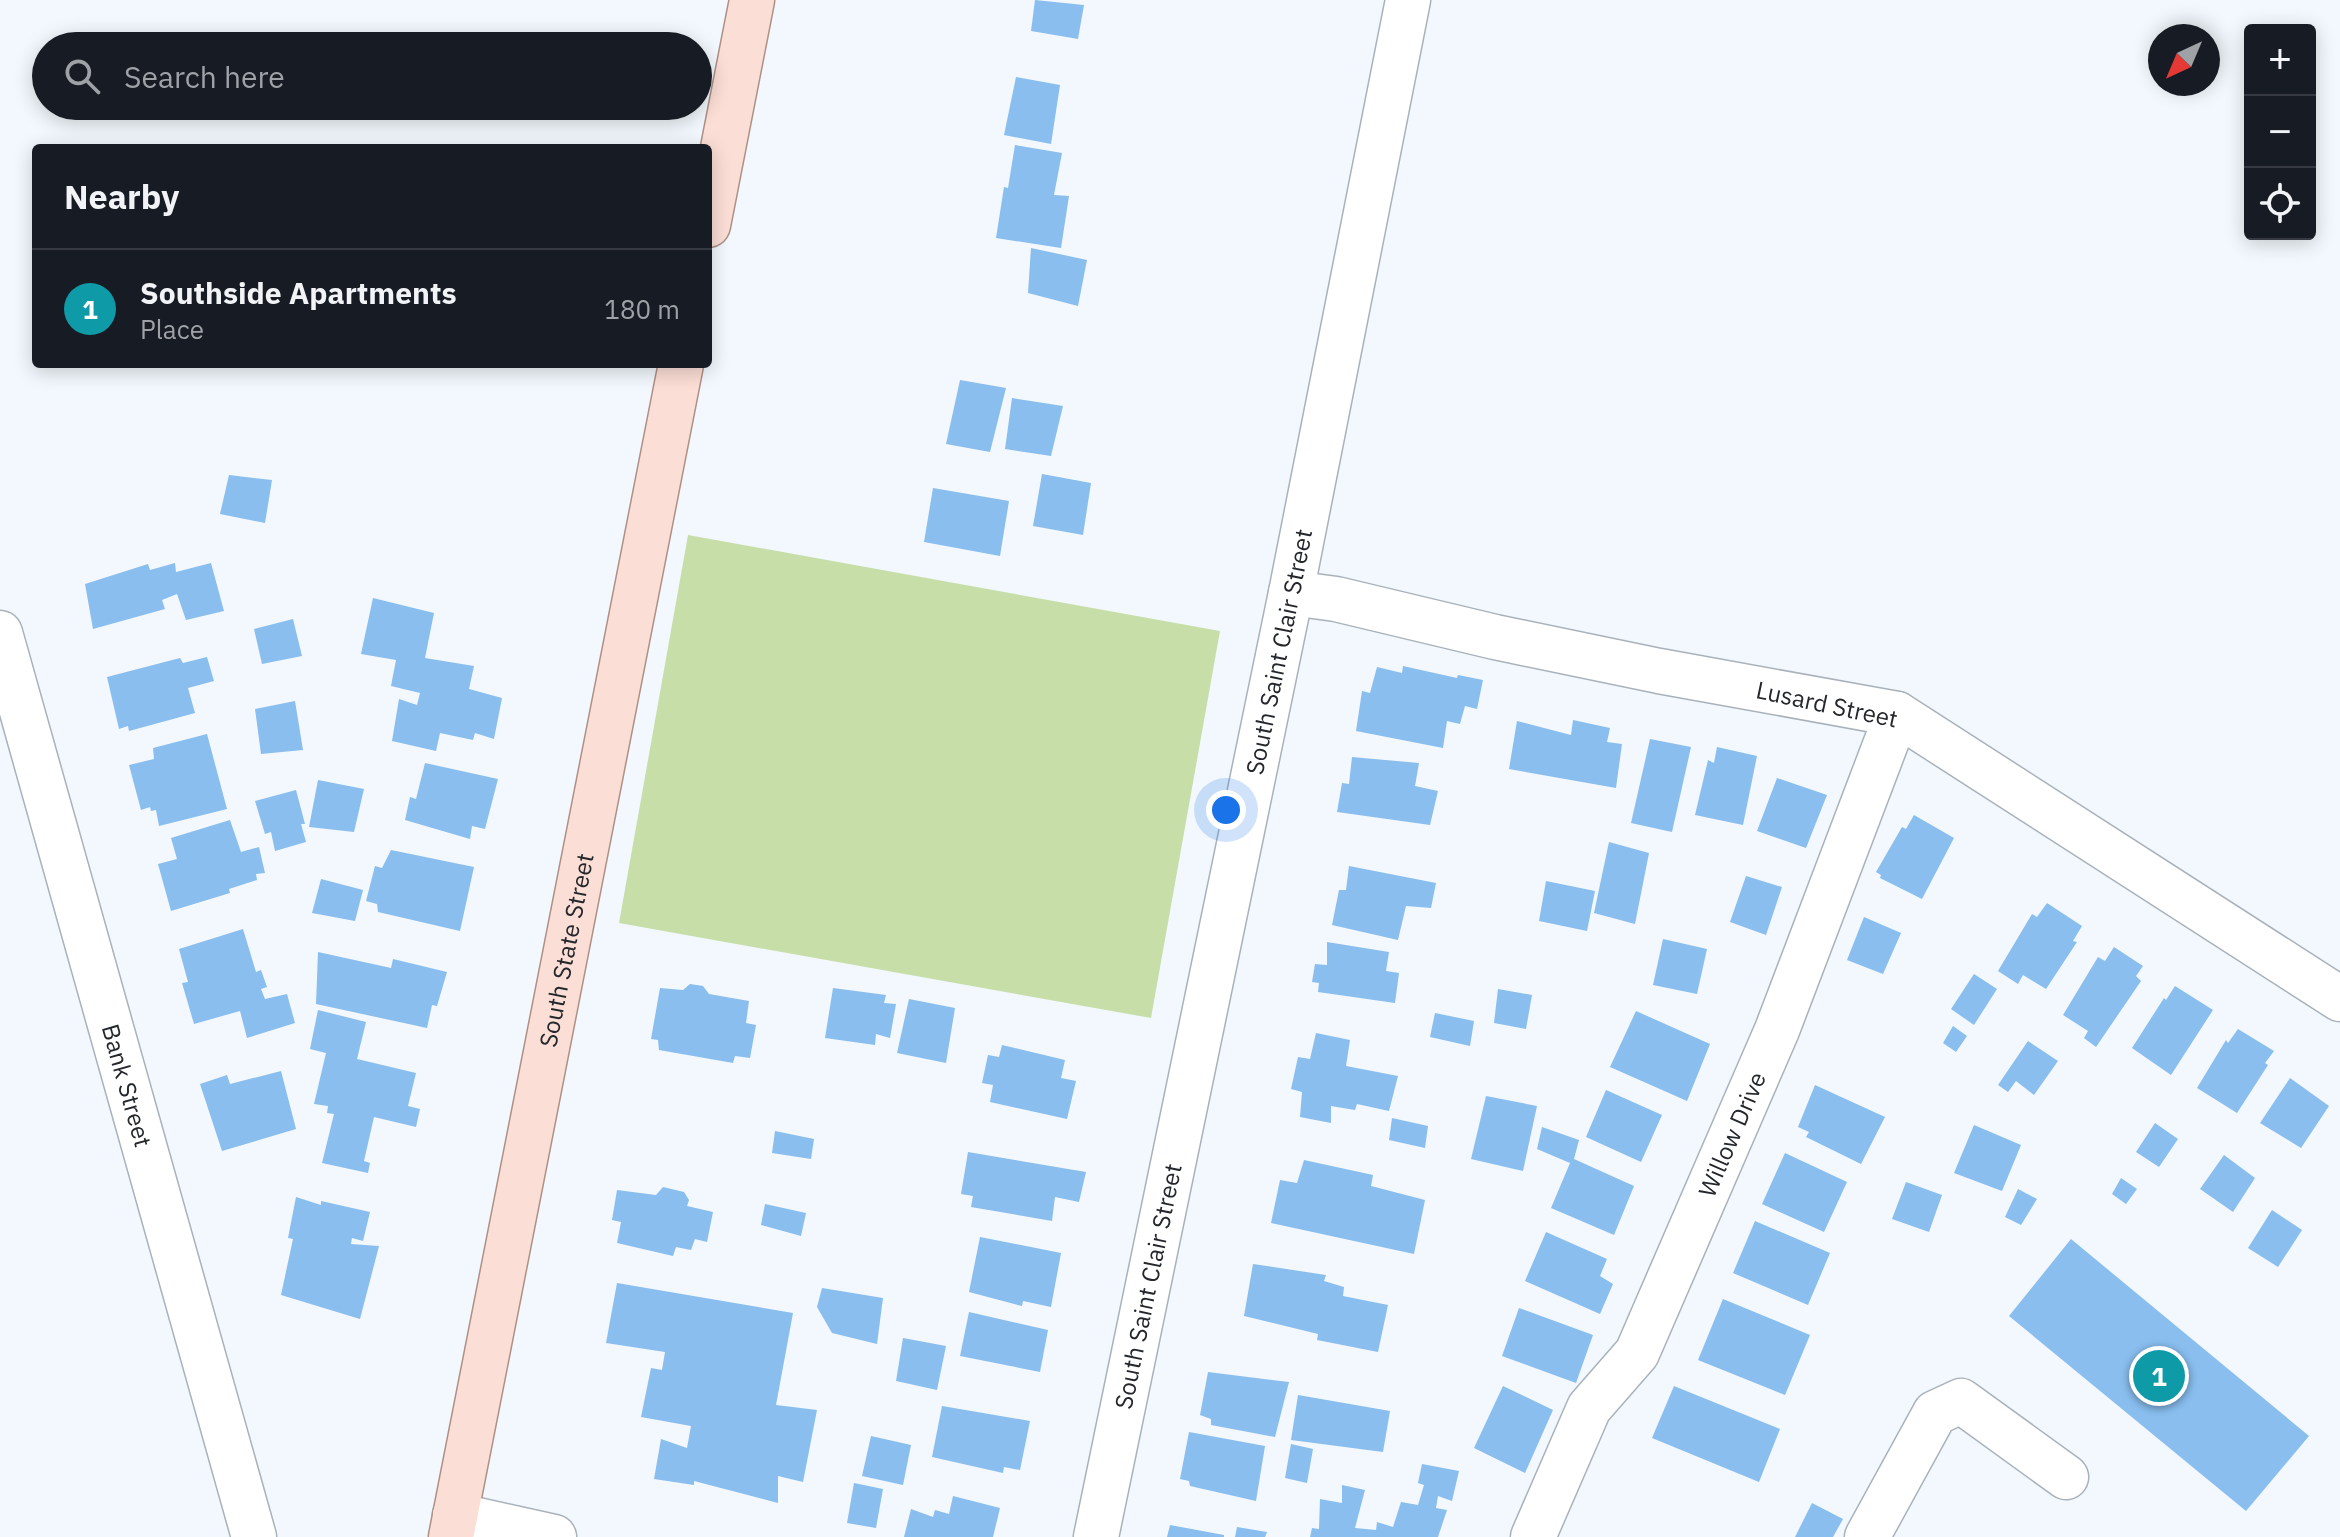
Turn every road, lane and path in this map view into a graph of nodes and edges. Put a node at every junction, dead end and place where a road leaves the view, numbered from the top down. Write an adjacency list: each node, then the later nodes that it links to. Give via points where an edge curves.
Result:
1 (752, 0): 3 (main road)
2 (1408, 0): 5 (street, South Saint Clair Street)
3 (712, 205)
4 (680, 368): 10 (main road, South State Street)
5 (1291, 593): 7 (street, Lusard Street, via 1659,671); 13 (street, South Saint Clair Street)
6 (0, 633): 11 (street, Bank Street)
7 (1897, 714): 8 (street, Lusard Street); 14 (street, Willow Drive, via 1777,1030 1637,1353 1589,1408)
8 (2340, 999)
9 (2066, 1477): 15 (street, via 1961,1401 1935,1413)
10 (453, 1526): 12 (street)
11 (254, 1537)
12 (554, 1537)
13 (1096, 1537)
14 (1533, 1537)
15 (1867, 1537)

